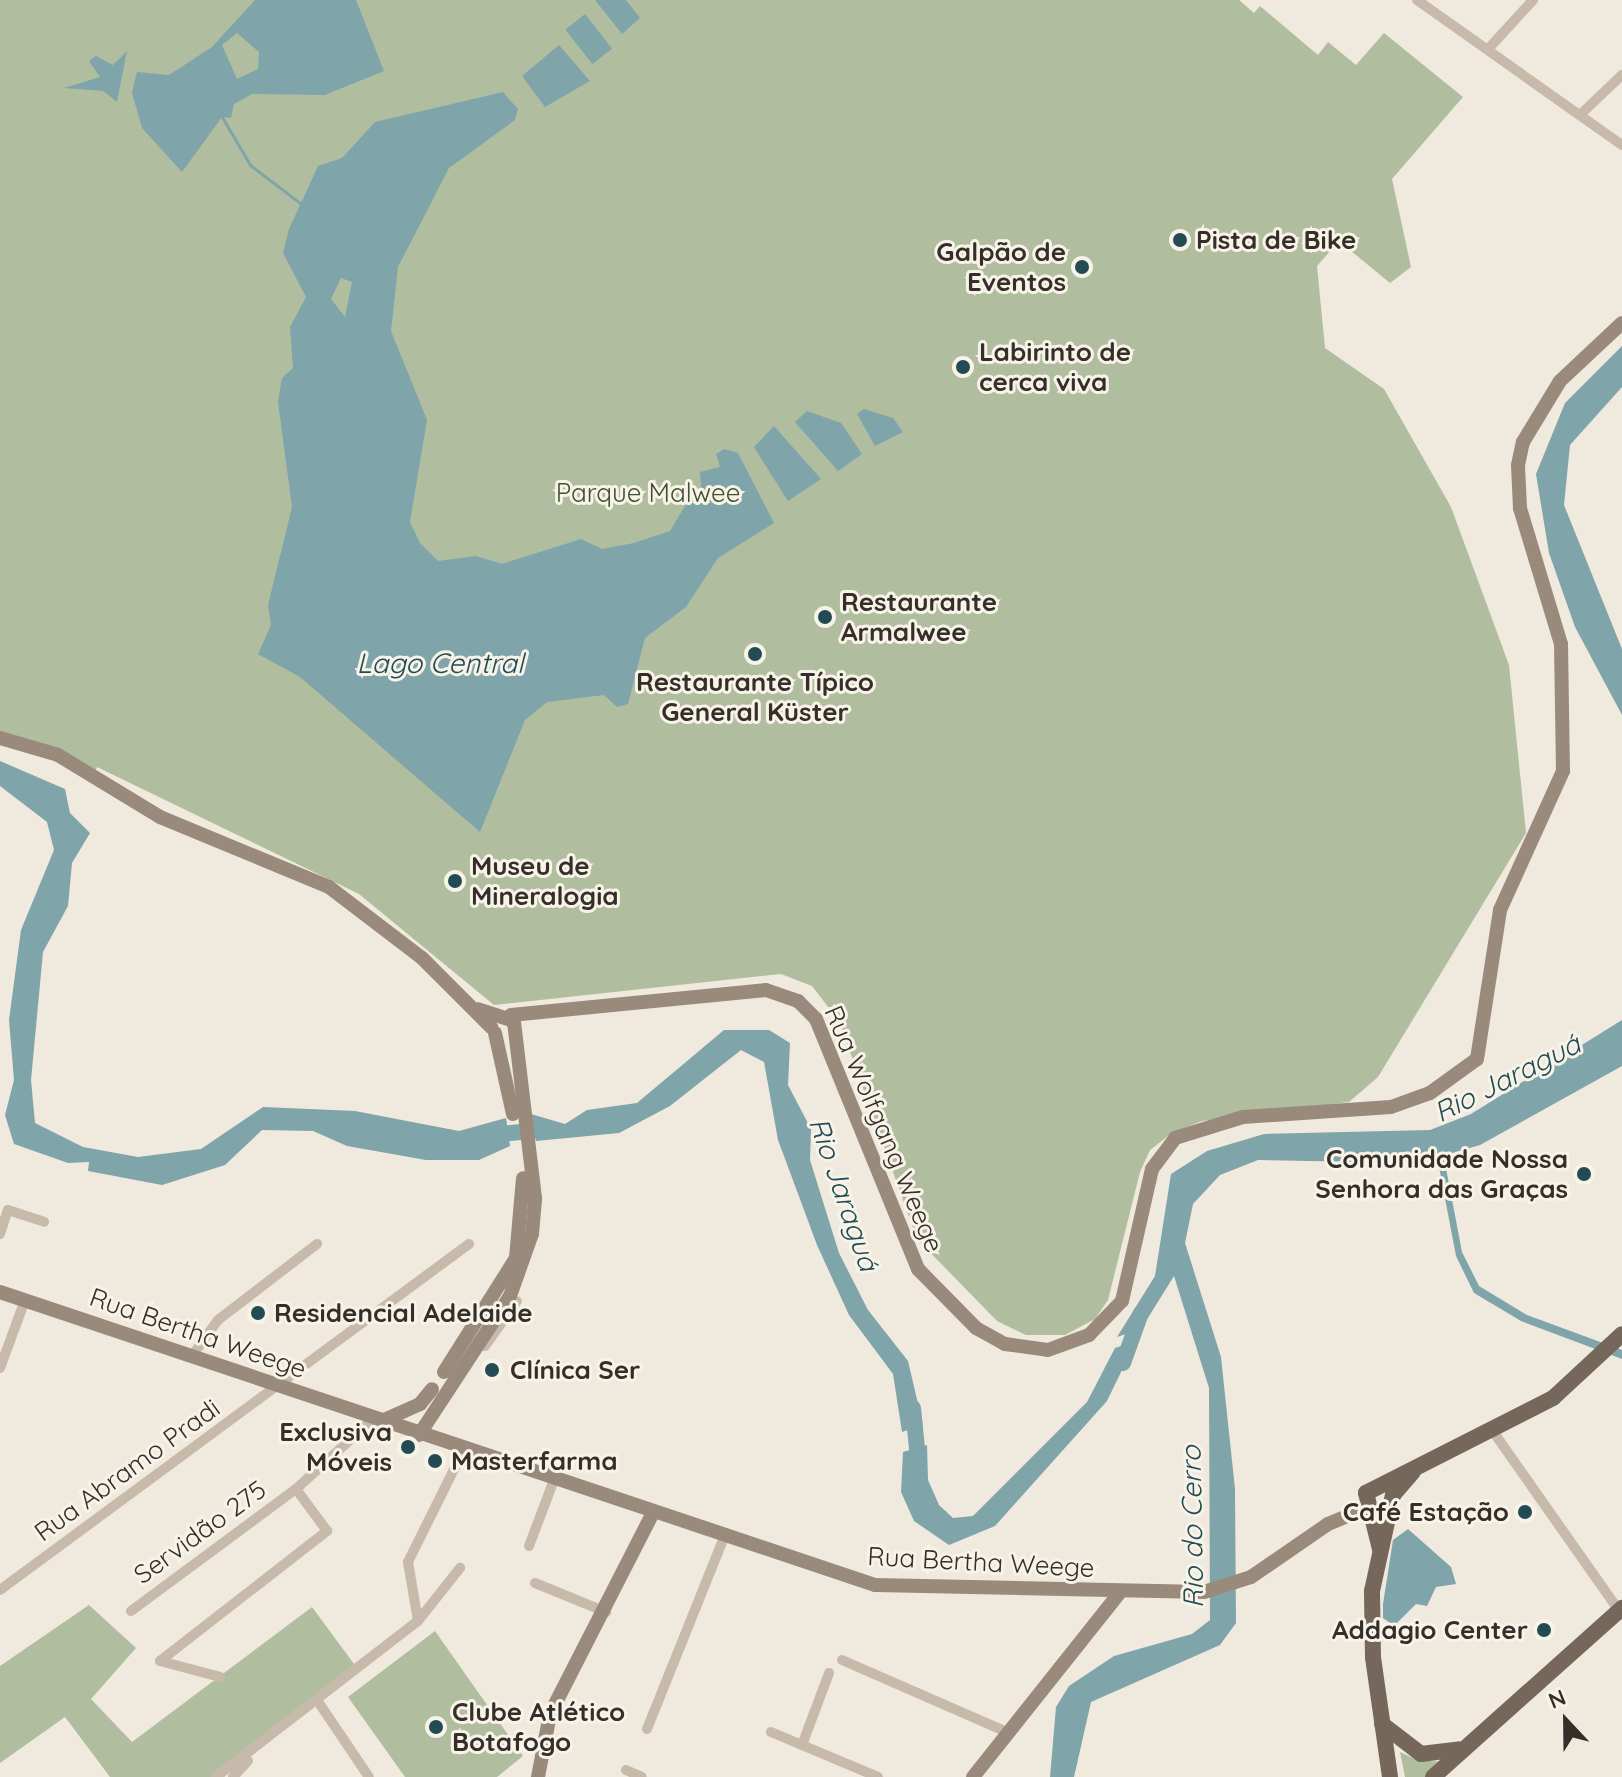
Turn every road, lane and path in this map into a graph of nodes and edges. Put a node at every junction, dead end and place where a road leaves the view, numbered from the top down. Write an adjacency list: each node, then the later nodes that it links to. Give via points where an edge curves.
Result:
1 (1417, 0): 3 (street)
2 (1533, 0): 3 (street)
3 (1490, 47): 5 (street)
4 (1622, 75): 5 (street)
5 (1581, 114): 6 (street)
6 (1622, 145)
7 (1622, 323): 10 (main road, Rua Wolfgang Weege, via 1560,381 1523,442 1518,465 1520,508 1561,644 1563,771 1500,910 1477,1059 1430,1093 1391,1107 1243,1117 1175,1138 1152,1169 1122,1301 1089,1335 1064,1346 1005,1344 976,1328 918,1269 816,1019 798,1001 766,990)
8 (0, 738): 9 (main road, via 58,755 160,817 329,887)
9 (478, 1009): 10 (main road, Rua Wolfgang Weege); 11 (main road)
10 (511, 1020): 11 (main road, via 506,1035); 12 (main road)
11 (493, 1030): 12 (main road)
12 (515, 1095): 24 (main road, via 534,1217 519,1277)
13 (44, 1222): 14 (street, via 8,1210)
14 (0, 1234)
15 (317, 1244): 21 (street, via 218,1320)
16 (469, 1244): 23 (street, Rua Abramo Pradi)
17 (0, 1292): 18 (main road, Rua Bertha Weege)
18 (25, 1300): 21 (main road, Rua Bertha Weege); 22 (street)
19 (517, 1301): 24 (street)
20 (1620, 1336): 27 (main road, via 1553,1398)
21 (192, 1356): 23 (main road, Rua Bertha Weege)
22 (0, 1368)
23 (279, 1386): 25 (main road, Rua Bertha Weege); 41 (street, Rua Abramo Pradi)
24 (425, 1415): 26 (main road); 28 (main road); 29 (main road)
25 (377, 1420): 26 (main road, Rua Bertha Weege); 33 (street, Servidão 275)
26 (403, 1422): 28 (main road, Rua Bertha Weege)
27 (1492, 1430): 31 (main road); 46 (street)
28 (419, 1435): 29 (main road, Rua Bertha Weege)
29 (443, 1442): 30 (main road, Rua Bertha Weege)
30 (464, 1449): 32 (main road, Rua Bertha Weege); 48 (street, via 408,1562)
31 (1427, 1461): 34 (main road); 38 (main road, via 1395,1489)
32 (554, 1480): 35 (main road, Rua Bertha Weege); 37 (street)
33 (296, 1489): 44 (street, Servidão 275); 51 (street, via 327,1531 160,1661)
34 (1368, 1497): 38 (main road); 43 (main road, Rua Bertha Weege, via 1251,1577 1193,1593)
35 (653, 1513): 36 (main road, Rua Bertha Weege); 45 (main road)
36 (724, 1537): 42 (main road, Rua Bertha Weege, via 875,1585); 53 (street)
37 (529, 1546)
38 (1380, 1549): 54 (main road, via 1371,1623)
39 (460, 1568): 48 (street)
40 (535, 1583): 45 (street)
41 (0, 1590)
42 (1088, 1591): 43 (main road, Rua Bertha Weege); 47 (main road)
43 (1120, 1592): 47 (main road)
44 (131, 1611)
45 (606, 1612): 61 (main road, via 550,1714)
46 (1621, 1612): 59 (main road)
47 (1104, 1615): 56 (main road)
48 (418, 1621): 52 (street)
49 (842, 1660): 56 (street)
50 (829, 1673): 58 (street)
51 (220, 1677)
52 (319, 1703): 57 (street); 64 (street)
53 (647, 1729)
54 (1382, 1729): 59 (main road, via 1421,1754); 68 (main road); 69 (main road)
55 (771, 1732): 58 (street)
56 (1009, 1733): 67 (main road)
57 (261, 1745): 62 (street); 63 (street)
58 (802, 1745): 66 (street)
59 (1467, 1745): 70 (main road)
60 (626, 1770): 65 (street)
61 (538, 1776)
62 (216, 1777)
63 (233, 1777)
64 (369, 1777)
65 (642, 1777)
66 (878, 1777)
67 (973, 1777)
68 (1390, 1777)
69 (1399, 1777)
70 (1433, 1777)

